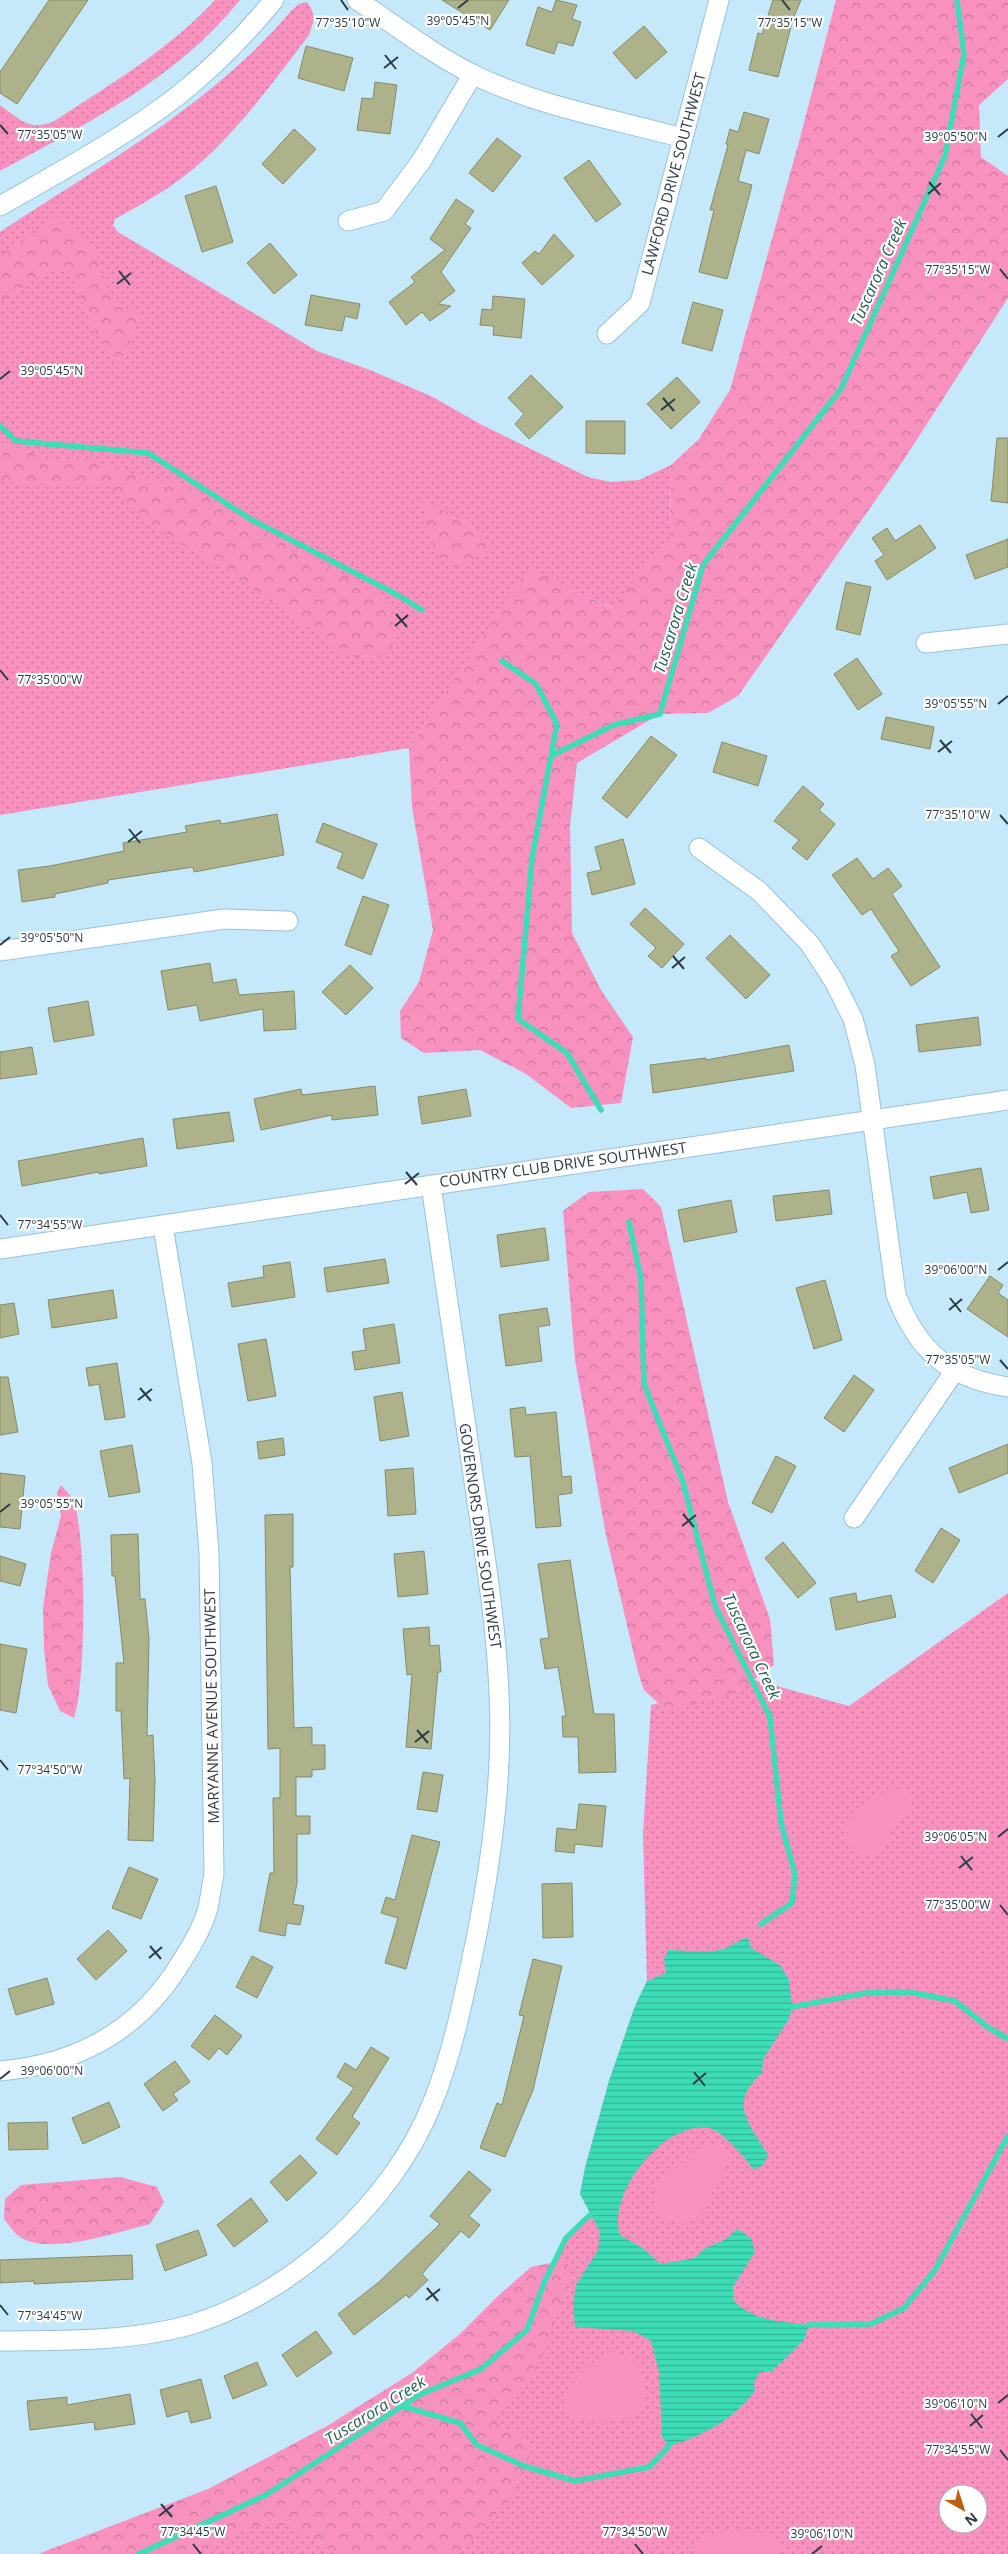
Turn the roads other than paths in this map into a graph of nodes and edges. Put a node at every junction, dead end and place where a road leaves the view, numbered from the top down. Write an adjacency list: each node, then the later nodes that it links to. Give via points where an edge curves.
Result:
1 (274, 0): 6 (street, via 218,62 180,94 141,123)
2 (357, 0): 4 (street, via 443,58)
3 (719, 0): 5 (street, LAWFORD DRIVE SOUTHWEST)
4 (473, 74): 5 (street, via 536,99); 7 (street, via 422,160 384,211)
5 (683, 138): 8 (street, LAWFORD DRIVE SOUTHWEST, via 640,303)
6 (0, 206)
7 (348, 221)
8 (607, 334)
9 (1008, 634): 10 (street)
10 (926, 643)
11 (700, 848): 15 (street, via 759,892 784,916 810,944 834,981 853,1020)
12 (288, 921): 13 (street, via 224,919)
13 (0, 951)
14 (1008, 1100): 15 (street, COUNTRY CLUB DRIVE SOUTHWEST)
15 (873, 1119): 16 (street, COUNTRY CLUB DRIVE SOUTHWEST); 19 (street, via 896,1295 917,1339)
16 (431, 1184): 17 (street, COUNTRY CLUB DRIVE SOUTHWEST); 23 (street, GOVERNORS DRIVE SOUTHWEST, via 490,1588 500,1695 498,1789 487,1883 465,1990 437,2091 416,2139 387,2182 315,2258 276,2285 190,2325 87,2339)
17 (163, 1226): 18 (street, COUNTRY CLUB DRIVE SOUTHWEST); 22 (street, MARYANNE AVENUE SOUTHWEST, via 202,1463 209,1553 214,1874 207,1909 194,1942 157,1998 133,2021 70,2057 28,2069)
18 (0, 1249)
19 (954, 1372): 20 (street, via 990,1385); 21 (street)
20 (1008, 1387)
21 (854, 1518)
22 (0, 2071)
23 (0, 2341)

